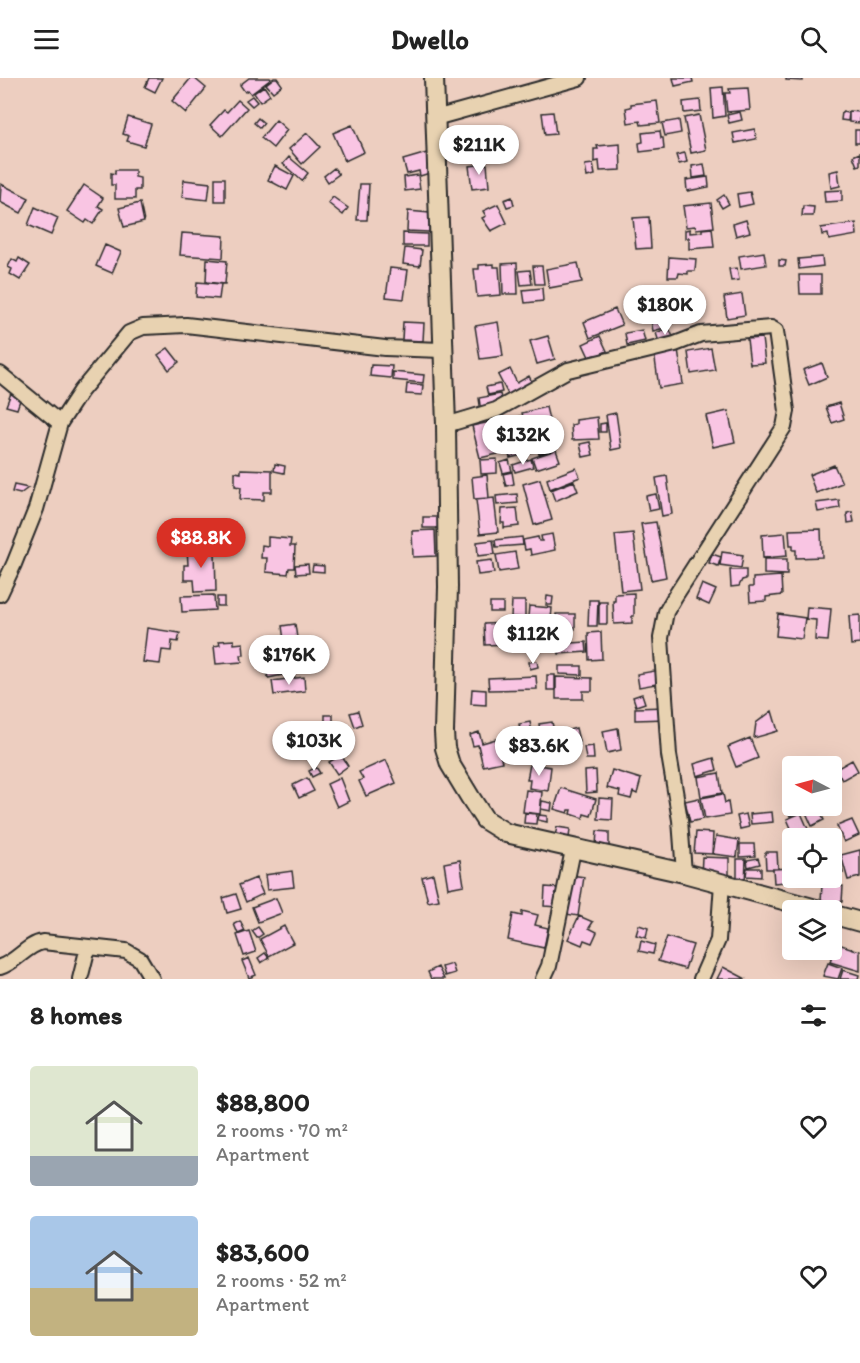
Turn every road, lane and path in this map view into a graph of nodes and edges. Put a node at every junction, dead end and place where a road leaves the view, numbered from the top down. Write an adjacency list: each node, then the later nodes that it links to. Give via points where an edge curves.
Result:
1 (434, 78): 3 (street)
2 (579, 78): 3 (street)
3 (435, 118): 4 (street)
4 (442, 350): 6 (street, via 385,348 186,325 143,327 129,333); 7 (street)
5 (0, 374): 6 (street)
6 (60, 423): 8 (street, via 36,509)
7 (446, 425): 9 (street, via 445,748 450,764 485,820 506,834); 10 (street, via 496,410 568,370 701,334 771,328 776,331 787,411 784,427 674,598 666,612 661,638 669,755)
8 (0, 594)
9 (573, 850): 10 (street); 19 (street)
10 (684, 873): 11 (street)
11 (722, 883): 12 (street); 20 (street, via 718,940)
12 (784, 900)
13 (842, 917): 14 (street)
14 (860, 922)
15 (88, 947): 16 (street, via 39,942); 17 (street); 18 (street, via 126,951 140,959)
16 (0, 967)
17 (80, 979)
18 (152, 979)
19 (543, 979)
20 (701, 979)

